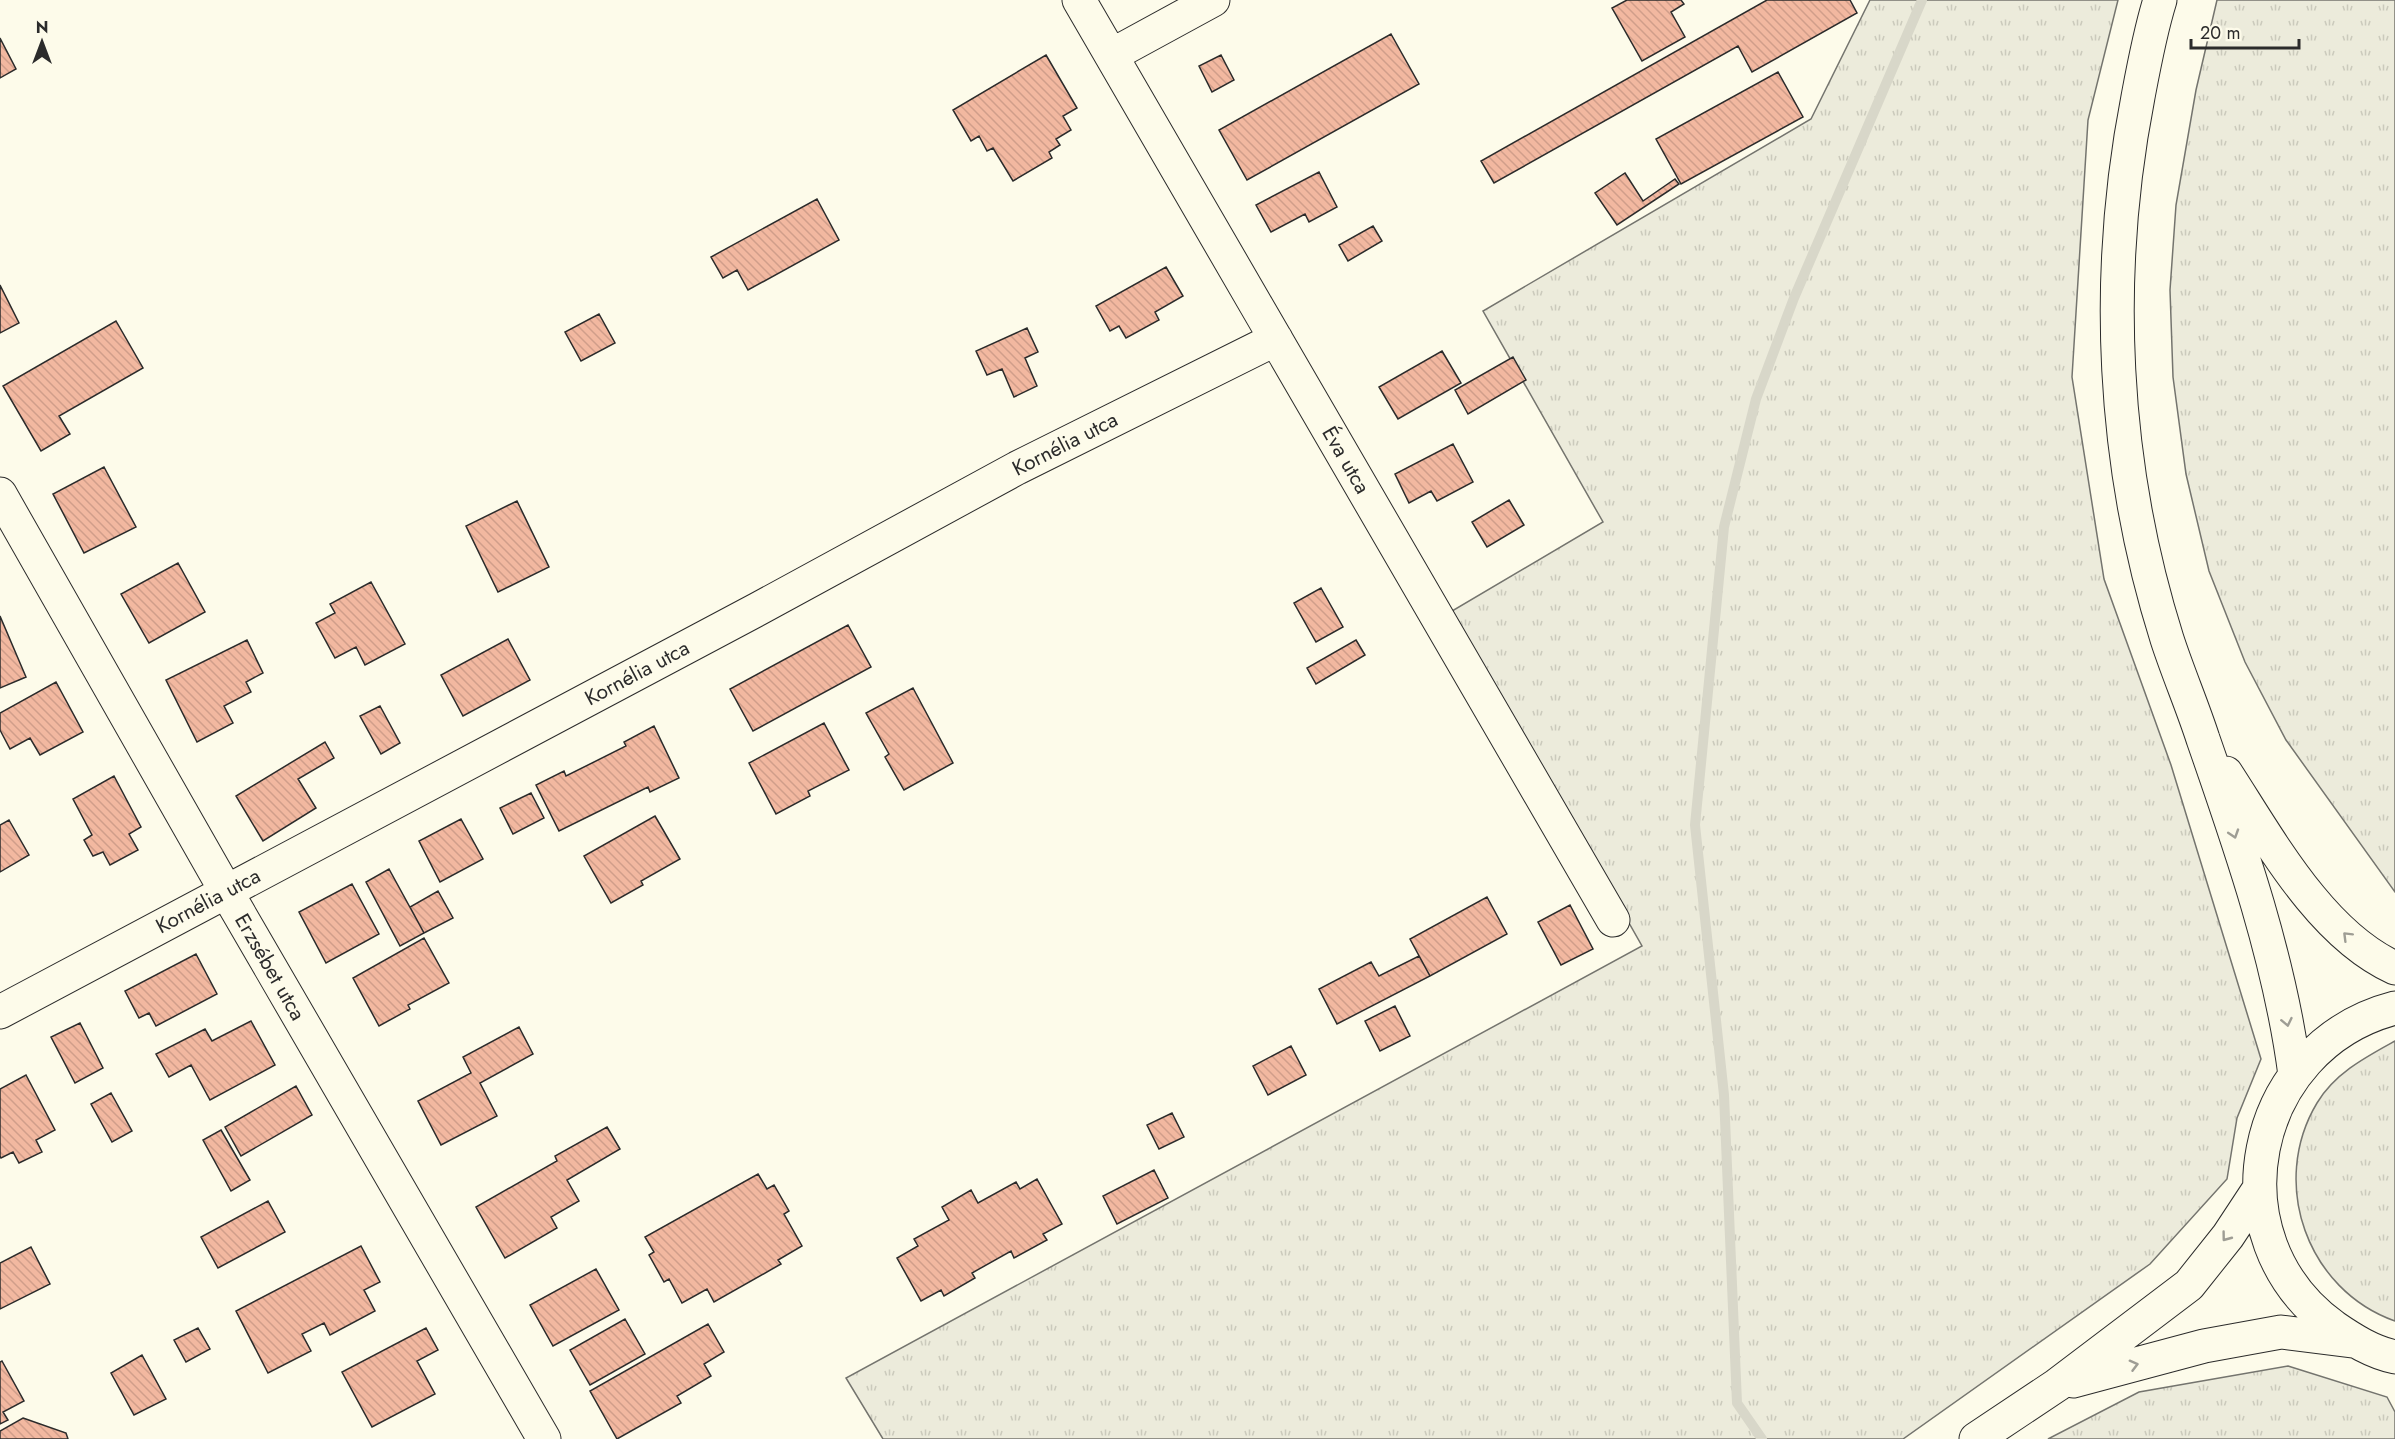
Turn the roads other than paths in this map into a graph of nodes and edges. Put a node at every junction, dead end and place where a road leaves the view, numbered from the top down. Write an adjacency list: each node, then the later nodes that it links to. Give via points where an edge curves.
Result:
1 (1079, 0): 4 (street, Éva utca)
2 (1213, 0): 4 (street)
3 (2160, 0): 7 (street, via 2126,163 2120,216 2117,331 2131,485 2148,573)
4 (1112, 55): 5 (street, Éva utca)
5 (1276, 339): 8 (street, Kornélia utca, via 1017,468); 9 (street, Éva utca)
6 (0, 494): 8 (street, Erzsébet utca)
7 (2203, 738): 10 (street, one-way to 7, via 2356,945 2329,918 2285,863); 13 (street, one-way to 13, via 2270,948 2289,1027)
8 (226, 891): 12 (street, Kornélia utca); 18 (street, Erzsébet utca)
9 (1613, 920)
10 (2395, 968)
11 (2395, 1008): 13 (street, via 2347,1027 2318,1048)
12 (0, 1012)
13 (2295, 1075): 14 (street, via 2281,1095 2264,1140)
14 (2259, 1189): 15 (street, via 2267,1235 2286,1278 2316,1314); 17 (street, one-way to 17, via 2189,1285)
15 (2354, 1341): 16 (street); 17 (street, one-way to 15, via 2204,1346 2281,1332)
16 (2395, 1357)
17 (2057, 1385): 19 (street)
18 (541, 1438)
19 (1976, 1439)

